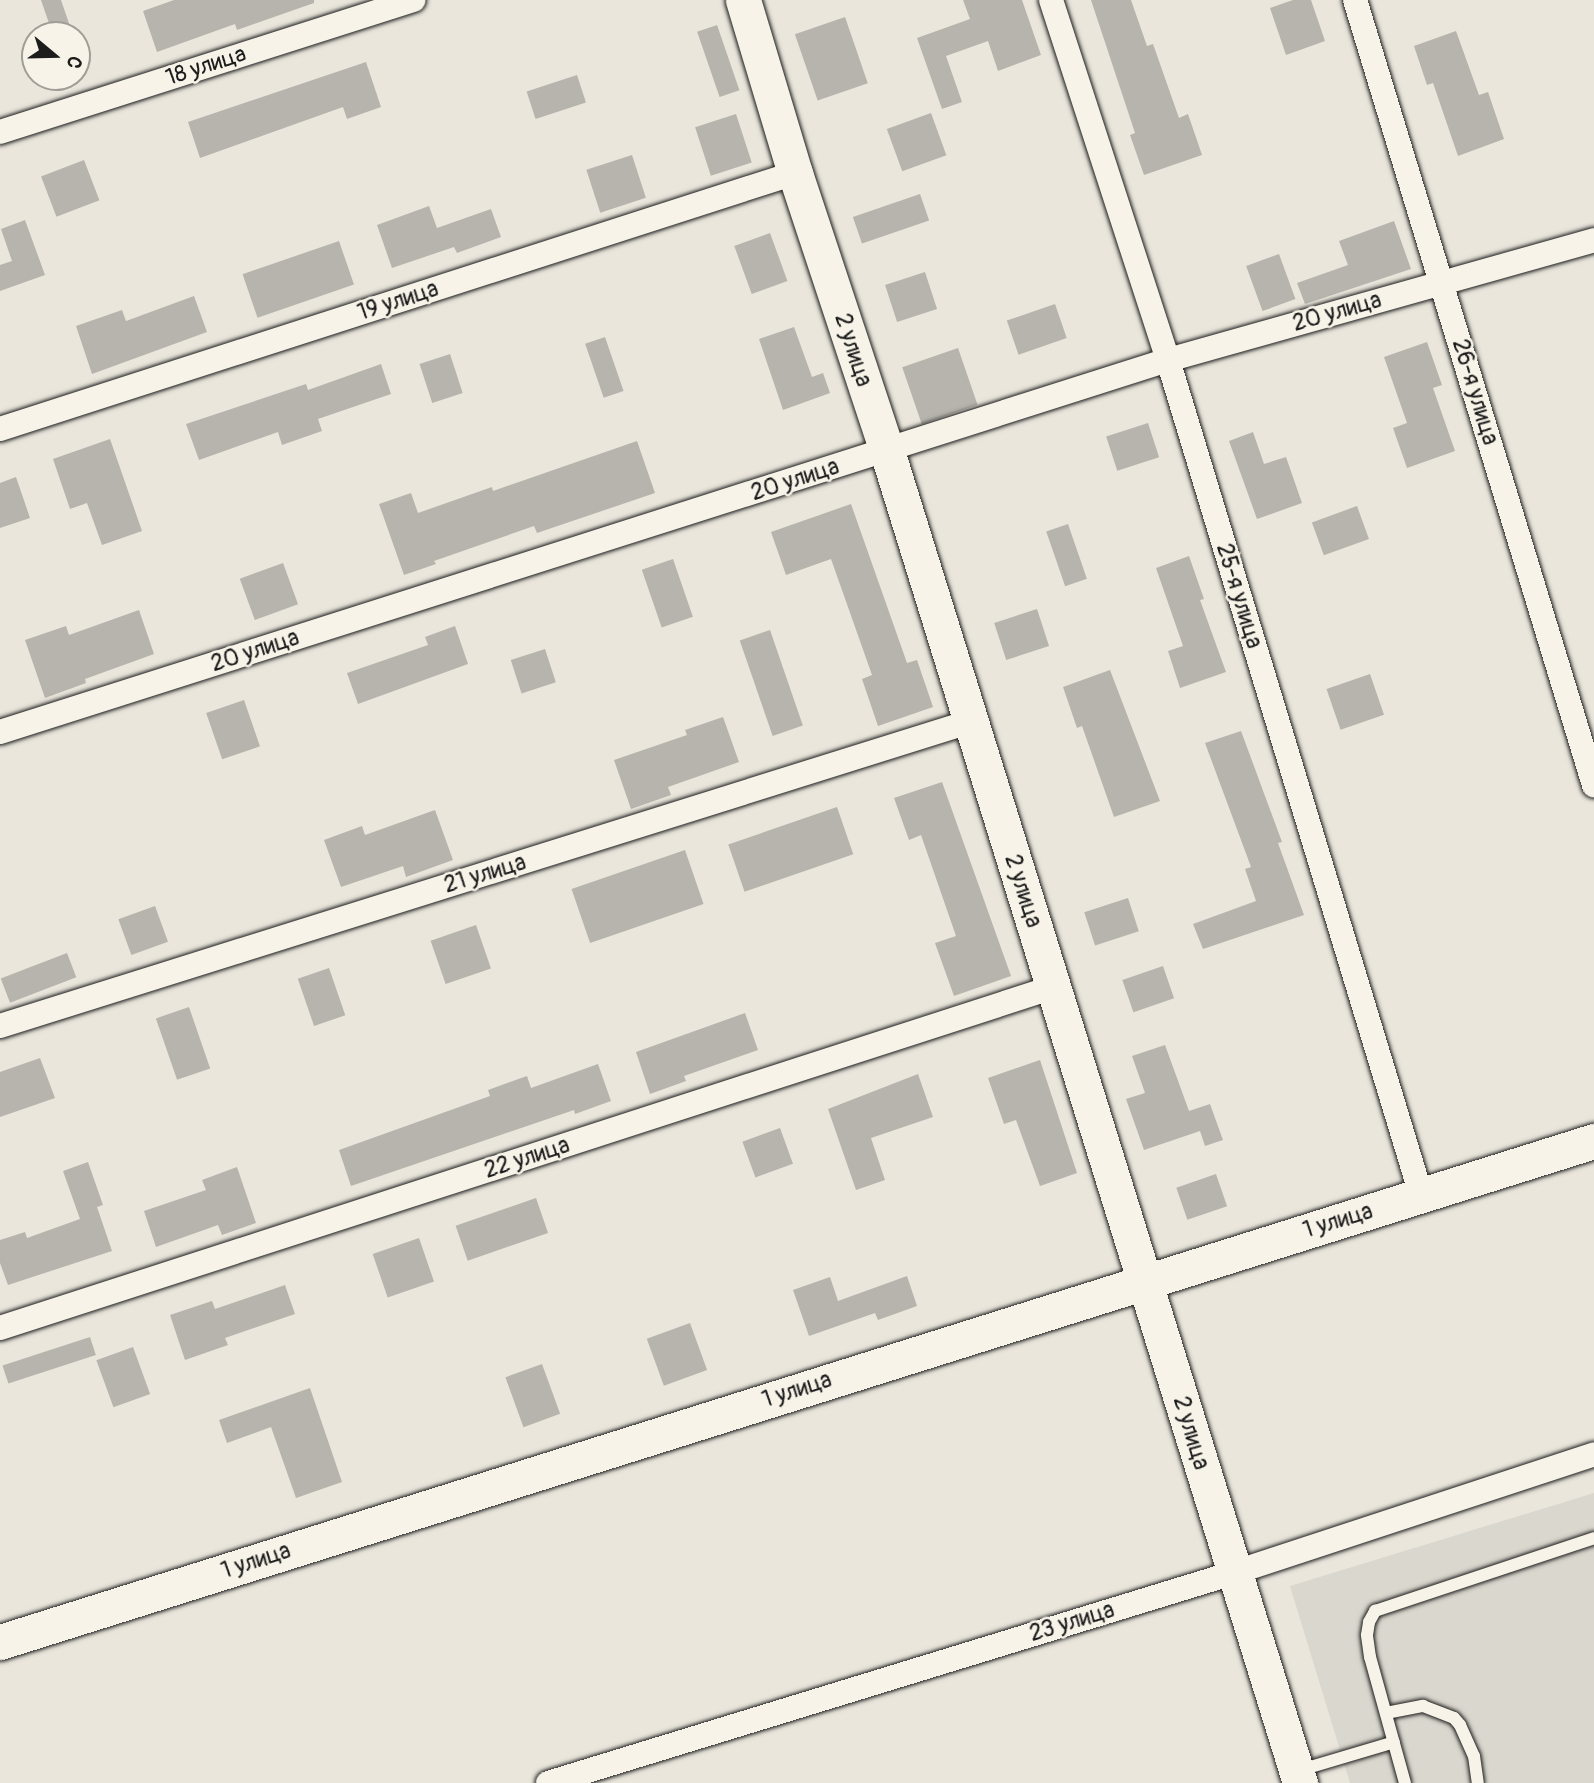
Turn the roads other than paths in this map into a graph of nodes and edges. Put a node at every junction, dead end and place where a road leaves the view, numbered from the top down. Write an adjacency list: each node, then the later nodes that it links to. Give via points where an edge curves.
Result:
1 (413, 0): 5 (street, 18 улица)
2 (743, 0): 6 (street, 2 улица)
3 (1051, 0): 9 (street, 25-я улица)
4 (1355, 0): 8 (street, 26-я улица)
5 (0, 132)
6 (795, 173): 10 (street, 19 улица); 11 (street, 2 улица)
7 (1594, 240): 8 (street, 20 улица)
8 (1442, 282): 9 (street, 20 улица); 14 (street, 26-я улица)
9 (1168, 360): 11 (street, 20 улица); 18 (street, 25-я улица)
10 (0, 429)
11 (887, 450): 12 (street, 2 улица); 13 (street, 20 улица)
12 (969, 722): 15 (street, 2 улица); 16 (street, 21 улица)
13 (0, 732)
14 (1594, 785)
15 (1054, 987): 19 (street, 2 улица); 20 (street, 22 улица)
16 (0, 1026)
17 (1594, 1141): 18 (street, 1 улица)
18 (1421, 1195): 19 (street, 1 улица)
19 (1145, 1280): 23 (street, 2 улица); 24 (street, 1 улица)
20 (0, 1328)
21 (1594, 1454): 23 (street, 23 улица)
22 (1594, 1538): 25 (lane, via 1375,1611 1367,1635)
23 (1233, 1573): 27 (street, 2 улица); 28 (street, 23 улица)
24 (0, 1642)
25 (1386, 1713): 26 (lane); 30 (lane, via 1423,1706 1454,1718 1474,1756)
26 (1394, 1742): 27 (lane); 29 (lane)
27 (1298, 1777)
28 (548, 1783)
29 (1405, 1783)
30 (1478, 1783)

